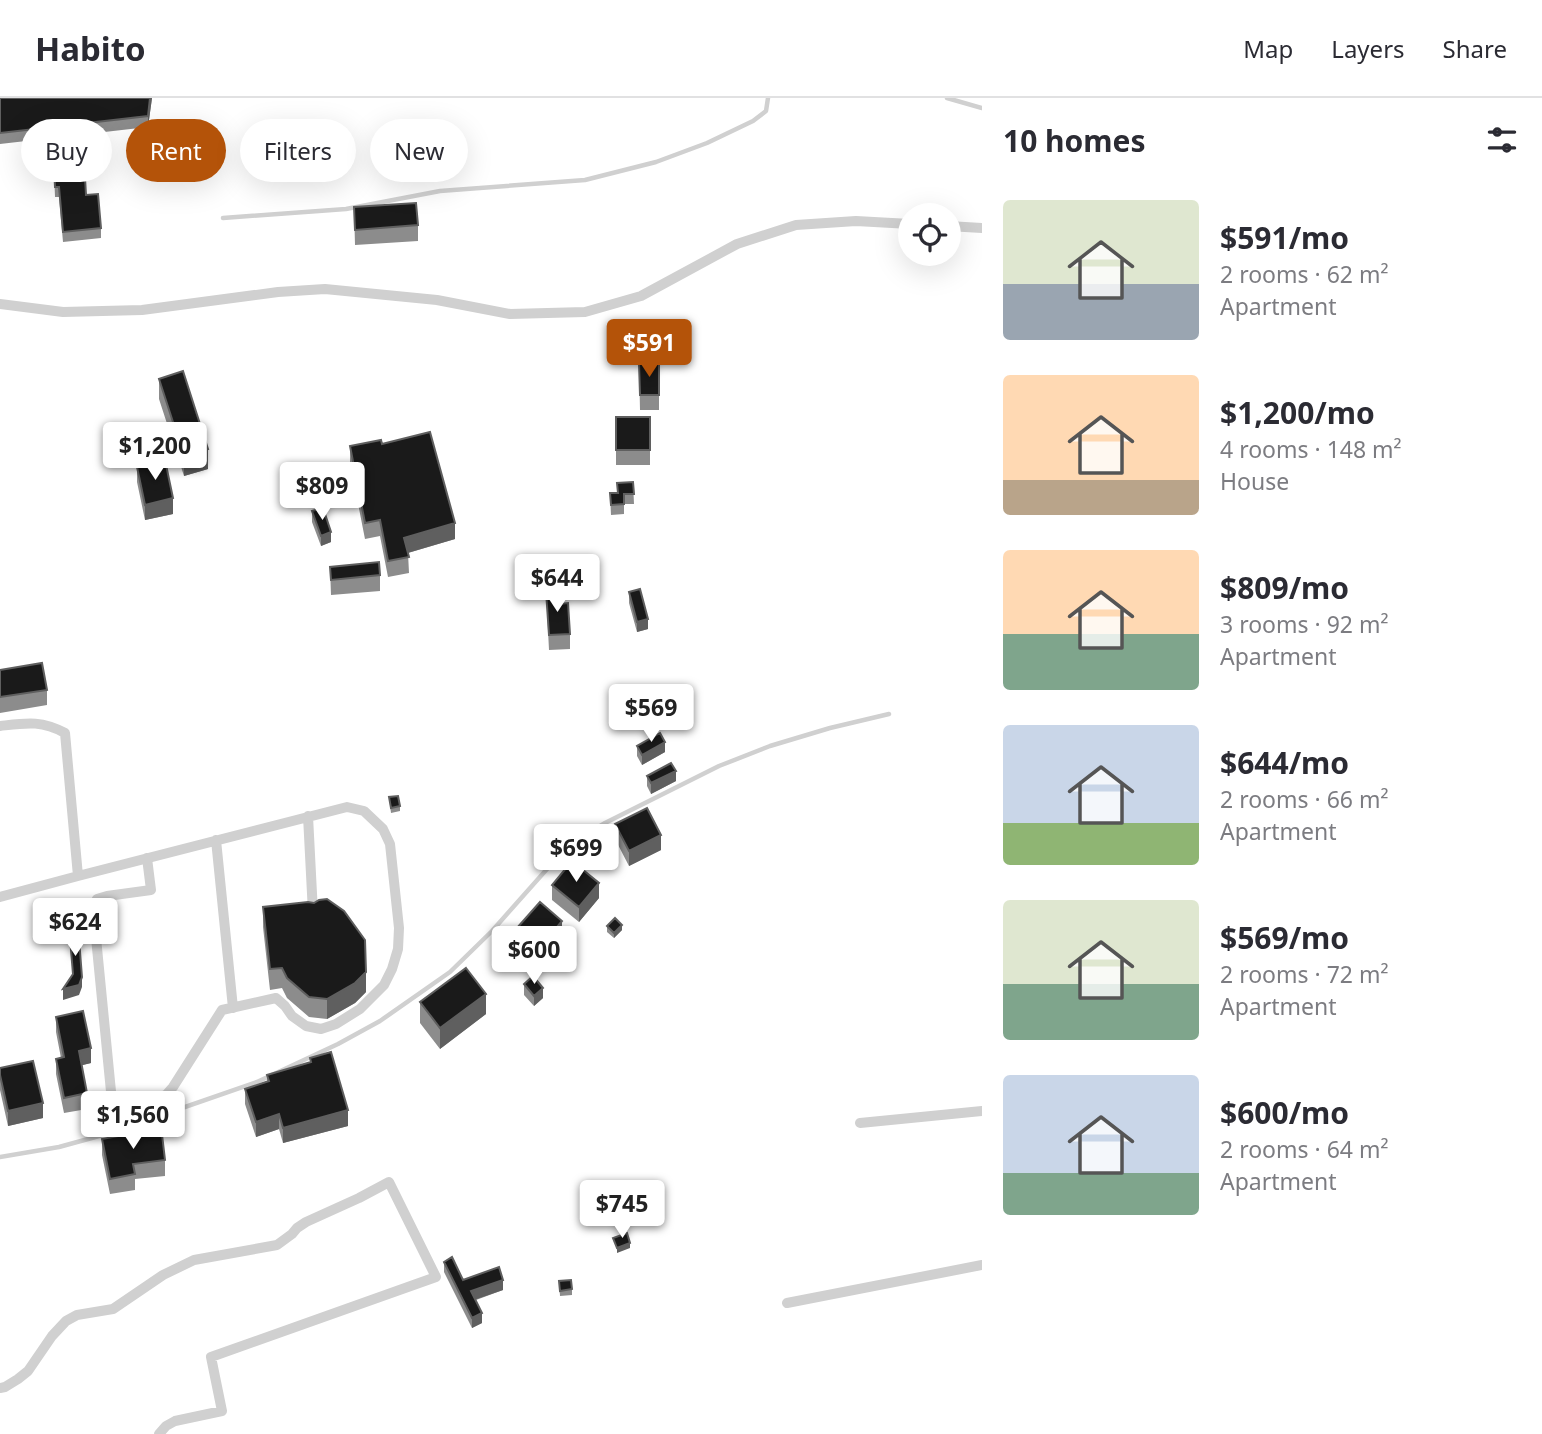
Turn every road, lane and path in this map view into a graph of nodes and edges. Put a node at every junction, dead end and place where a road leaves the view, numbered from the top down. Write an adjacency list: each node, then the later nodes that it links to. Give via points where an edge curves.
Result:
1 (768, 98): 4 (lane, via 766,111 753,121 707,143 585,180 440,191 346,209)
2 (947, 98): 3 (lane)
3 (982, 108)
4 (223, 218)
5 (898, 223): 8 (street, via 796,225 737,244 641,296 585,312 510,314 438,300 325,289 142,310 63,312)
6 (961, 227): 7 (street)
7 (982, 228)
8 (0, 304)
9 (889, 714): 20 (lane, via 770,746 605,823 563,851 450,972 338,1044 257,1082 110,1133)
10 (0, 726): 14 (street, via 51,725 65,733)
11 (308, 816): 12 (street); 16 (street); 17 (street, via 347,807 365,811 383,829 390,844 399,928 392,969 384,985 360,1009 321,1029 306,1026 275,998)
12 (216, 840): 13 (street); 17 (street)
13 (147, 858): 14 (street); 17 (street, via 150,890 107,896 93,907 113,1112 166,1095 222,1010)
14 (78, 876): 15 (street)
15 (0, 897)
16 (313, 916)
17 (233, 1007)
18 (982, 1111): 19 (street)
19 (859, 1123)
20 (0, 1157)
21 (982, 1265): 22 (street)
22 (787, 1303)
23 (0, 1388): 24 (street, via 28,1371 52,1336 77,1315 113,1309 194,1260 277,1245 306,1222 389,1182 436,1277 211,1357 222,1411 175,1422)
24 (159, 1434)

